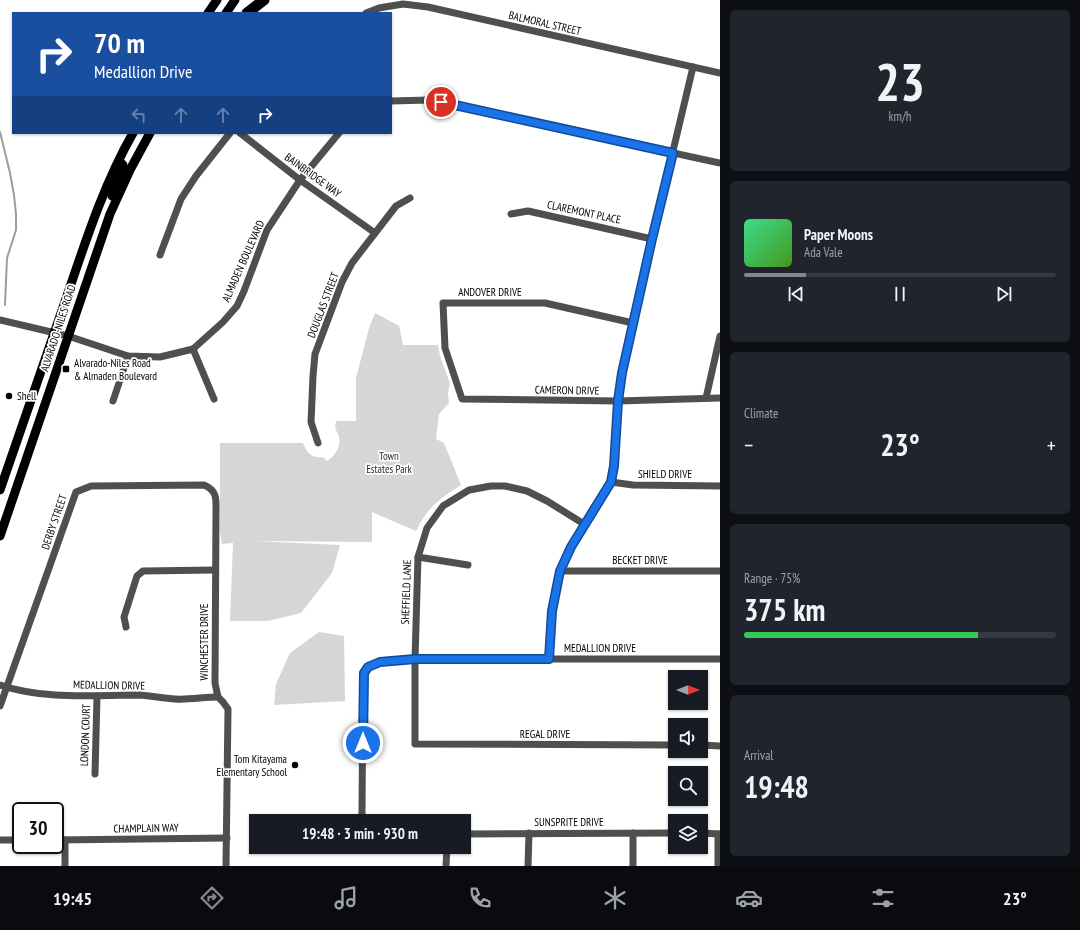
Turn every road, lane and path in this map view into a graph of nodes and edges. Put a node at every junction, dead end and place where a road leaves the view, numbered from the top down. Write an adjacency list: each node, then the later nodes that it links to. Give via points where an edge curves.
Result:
1 (217, 0): 5 (main road)
2 (235, 0): 6 (main road)
3 (264, 0): 7 (highway)
4 (428, 4): 8 (street, BALMORAL STREET, via 404,4); 9 (street, BALMORAL STREET)
5 (209, 12)
6 (227, 12)
7 (248, 12)
8 (369, 12)
9 (693, 68): 10 (street, BALMORAL STREET); 17 (street)
10 (720, 73)
11 (392, 101): 17 (street, via 429,100)
12 (132, 134): 18 (main road, ALVARADO-NILES ROAD)
13 (149, 134): 24 (main road, ALVARADO-NILES ROAD, via 121,188)
14 (229, 134): 26 (street, via 181,199)
15 (241, 134): 20 (street, BAINBRIDGE WAY)
16 (338, 134): 20 (street, ALMADEN BOULEVARD)
17 (673, 153): 19 (street); 25 (street)
18 (119, 160): 24 (main road, via 123,167 105,213); 29 (main road, ALVARADO-NILES ROAD, via 98,207)
19 (720, 163)
20 (300, 180): 23 (street, BAINBRIDGE WAY); 32 (street, ALMADEN BOULEVARD, via 267,230 237,306)
21 (410, 198): 23 (street, DOUGLAS STREET, via 396,206)
22 (511, 214): 25 (street, CLAREMONT PLACE, via 528,211)
23 (375, 233): 40 (street, DOUGLAS STREET, via 352,263 342,282 316,354 312,376 311,422)
24 (102, 235): 30 (main road, ALVARADO-NILES ROAD)
25 (652, 239): 28 (street)
26 (160, 255)
27 (0, 320): 29 (street, ALMADEN BOULEVARD)
28 (633, 323): 37 (street, ANDOVER DRIVE, via 545,303 443,303 445,348); 39 (street)
29 (54, 333): 30 (street, ALMADEN BOULEVARD); 44 (main road, ALVARADO-NILES ROAD)
30 (68, 336): 33 (street, ALMADEN BOULEVARD); 46 (main road, ALVARADO-NILES ROAD)
31 (720, 336): 34 (street)
32 (193, 349): 33 (street, ALMADEN BOULEVARD, via 160,357); 36 (street)
33 (128, 356): 38 (street)
34 (706, 398): 35 (street, CAMERON DRIVE); 39 (street, CAMERON DRIVE)
35 (720, 398)
36 (214, 399)
37 (462, 399): 39 (street, CAMERON DRIVE)
38 (113, 401)
39 (618, 401): 41 (street)
40 (318, 442)
41 (611, 482): 42 (street, SHIELD DRIVE, via 633,485); 45 (street)
42 (720, 486)
43 (211, 488): 49 (street, WINCHESTER DRIVE, via 215,496); 56 (street, DERBY STREET, via 204,485 91,486 76,492)
44 (0, 490)
45 (584, 524): 47 (street, SHEFFIELD LANE, via 527,491 505,486 469,490 443,506 427,528); 50 (street)
46 (0, 536)
47 (418, 557): 48 (street); 53 (street, SHEFFIELD LANE)
48 (468, 565)
49 (215, 570): 52 (street, via 143,571 137,576 124,617); 58 (street, WINCHESTER DRIVE, via 215,683)
50 (560, 571): 51 (street, BECKET DRIVE); 54 (street, via 552,611)
51 (720, 571)
52 (126, 627)
53 (415, 659): 54 (street, MEDALLION DRIVE); 60 (street, SHEFFIELD LANE); 65 (street, MEDALLION DRIVE, via 380,662 368,667 364,673)
54 (549, 659): 55 (street, MEDALLION DRIVE)
55 (720, 659)
56 (4, 686): 57 (street, MEDALLION DRIVE, via 46,695); 59 (street, DERBY STREET)
57 (97, 696): 58 (street, MEDALLION DRIVE, via 140,695 177,699); 64 (street, LONDON COURT)
58 (218, 697): 72 (street, WINCHESTER DRIVE, via 228,709)
59 (0, 706)
60 (415, 744): 61 (street, REGAL DRIVE)
61 (668, 745)
62 (708, 746): 63 (street)
63 (720, 746)
64 (95, 774)
65 (362, 814)
66 (633, 833): 67 (street, SUNSPRITE DRIVE); 70 (street, SUNSPRITE DRIVE); 81 (street)
67 (668, 833)
68 (708, 833): 71 (street)
69 (471, 834): 70 (street, SUNSPRITE DRIVE)
70 (529, 834): 80 (street)
71 (719, 834): 82 (street)
72 (227, 838): 75 (street, CHAMPLAIN WAY); 78 (street, WINCHESTER DRIVE)
73 (0, 840): 74 (street)
74 (12, 840)
75 (65, 840): 77 (street)
76 (447, 854): 79 (street)
77 (65, 866)
78 (226, 866)
79 (446, 866)
80 (528, 866)
81 (633, 866)
82 (718, 866)

